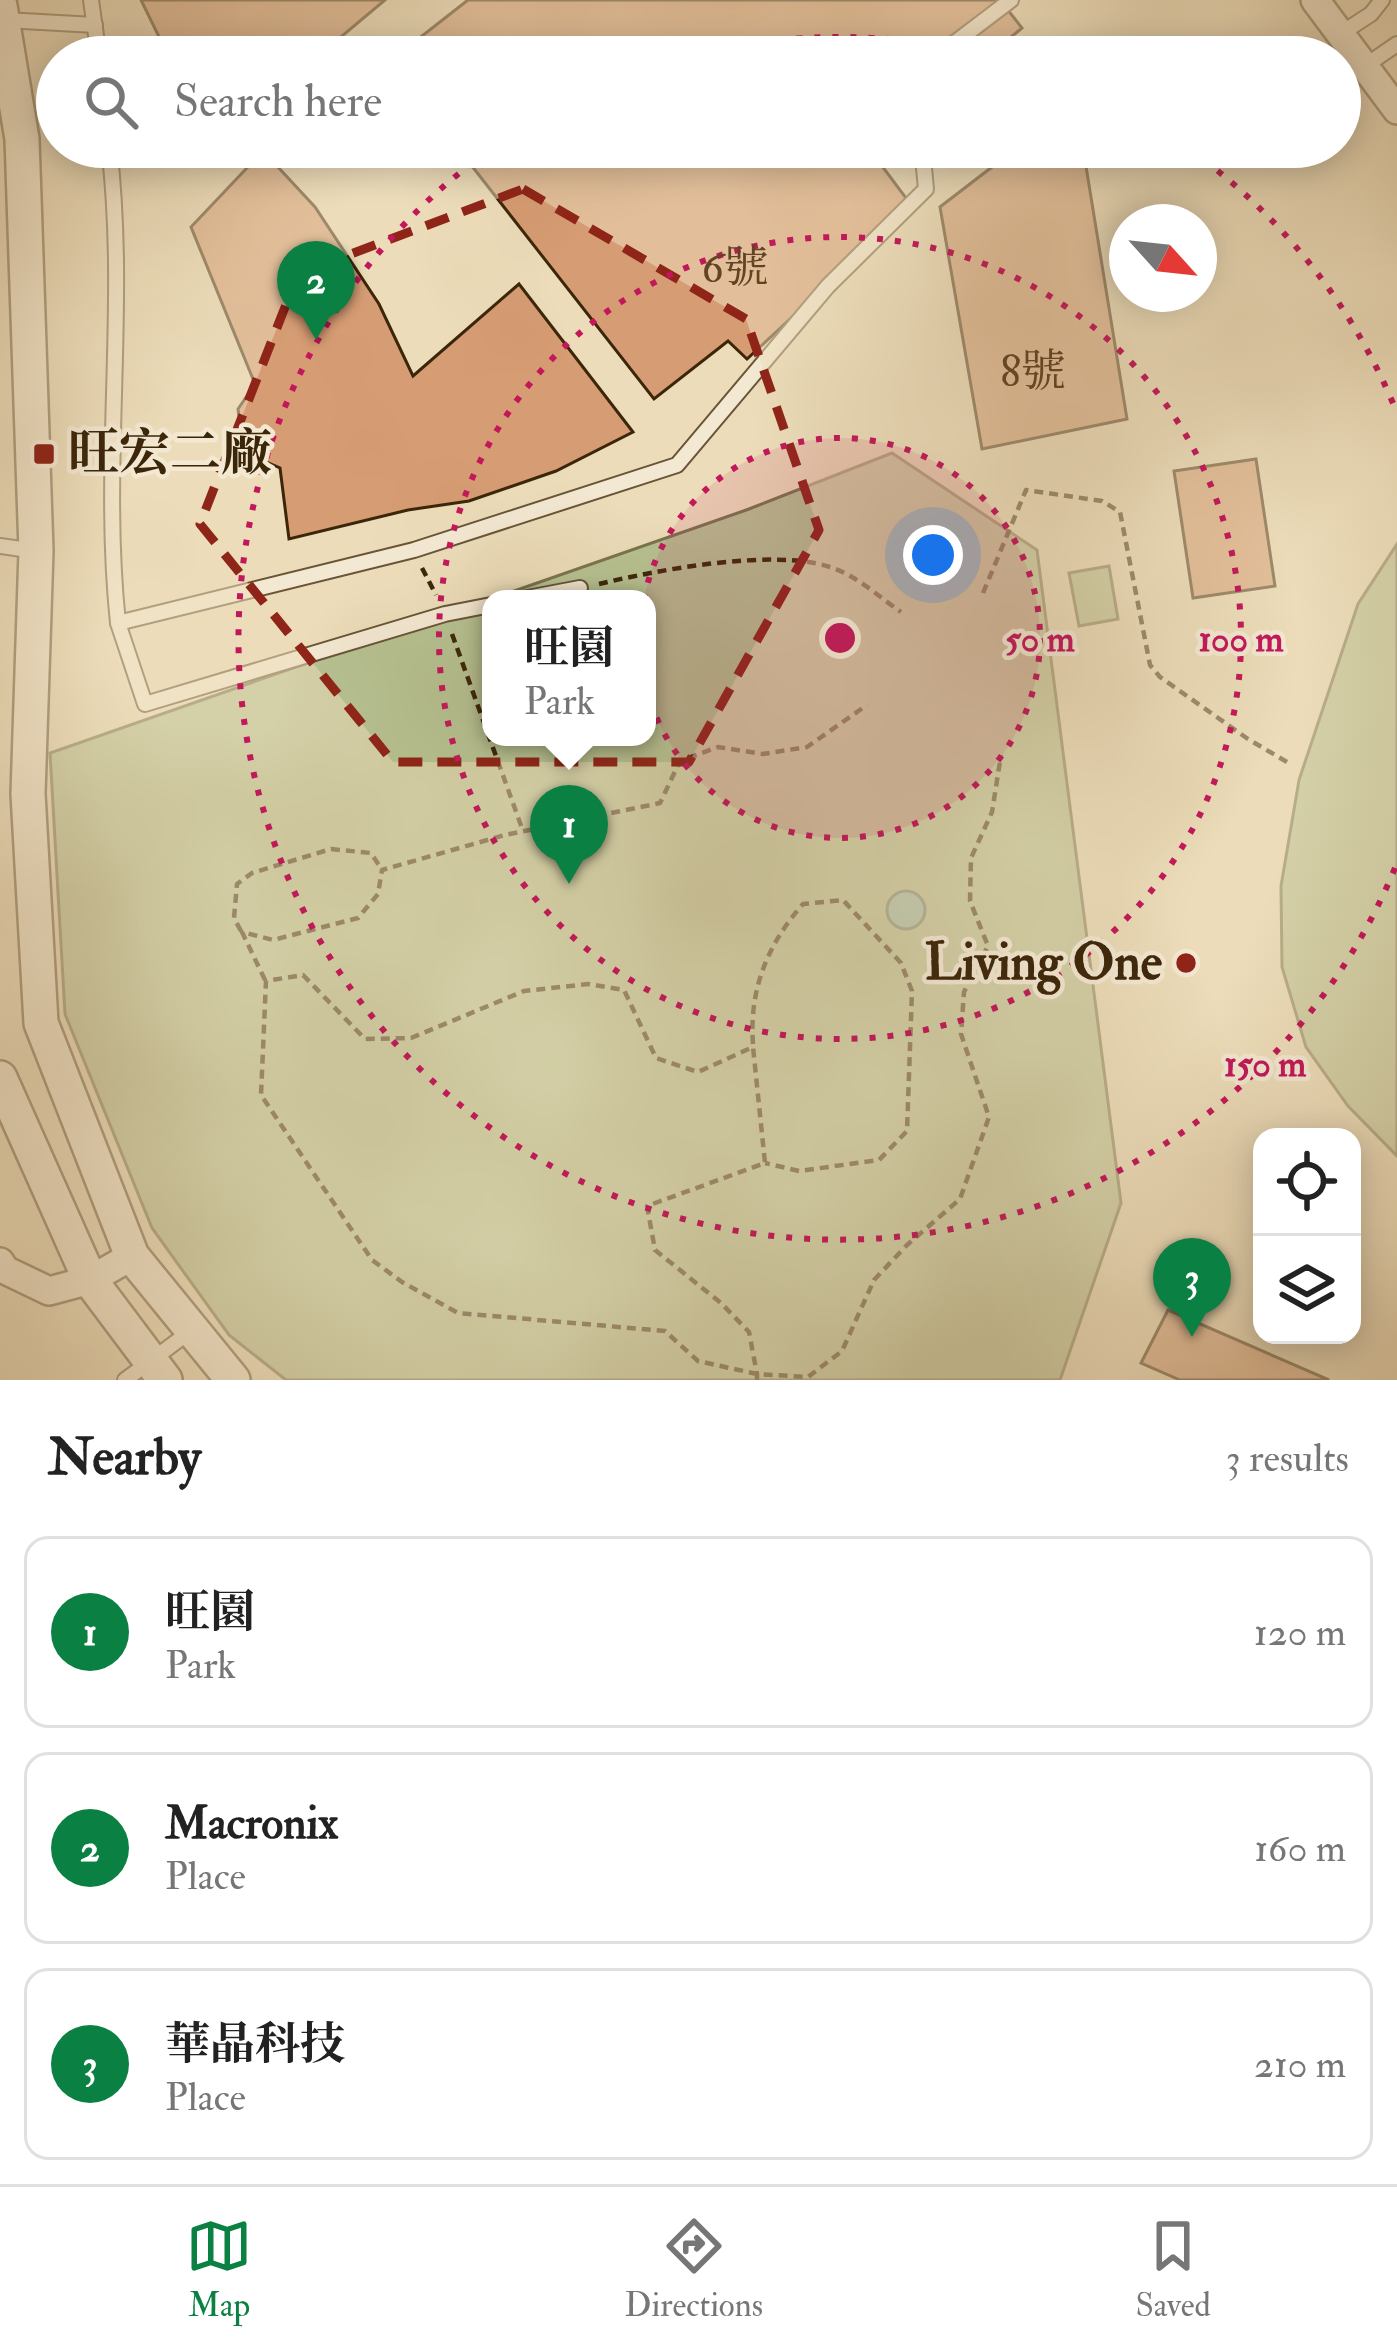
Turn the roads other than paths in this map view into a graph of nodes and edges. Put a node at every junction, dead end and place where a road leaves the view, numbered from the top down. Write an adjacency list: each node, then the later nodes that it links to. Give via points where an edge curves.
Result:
1 (91, 0): 7 (lane)
2 (1011, 0): 10 (lane)
3 (1316, 0): 8 (street)
4 (1382, 0): 8 (lane)
5 (0, 6): 6 (street)
6 (1, 20): 7 (lane); 18 (street, via 22,139)
7 (95, 25): 9 (lane)
8 (1340, 34)
9 (96, 36)
10 (964, 36)
11 (1397, 44): 13 (lane)
12 (1361, 61): 13 (street)
13 (1365, 66): 14 (street)
14 (1397, 110)
15 (112, 168): 22 (lane, via 111,558)
16 (924, 168): 22 (lane, via 926,189 828,286 676,465 414,550)
17 (0, 546): 18 (lane)
18 (36, 551): 24 (street, via 28,794 41,1023)
19 (580, 588): 20 (lane)
20 (569, 590)
21 (482, 607): 22 (lane, via 145,704)
22 (118, 623)
23 (0, 1078): 26 (street)
24 (132, 1256): 26 (street); 27 (street)
25 (0, 1262): 26 (street, via 49,1292)
26 (90, 1280): 28 (street)
27 (192, 1330): 28 (lane); 29 (street)
28 (147, 1374)
29 (233, 1380)

